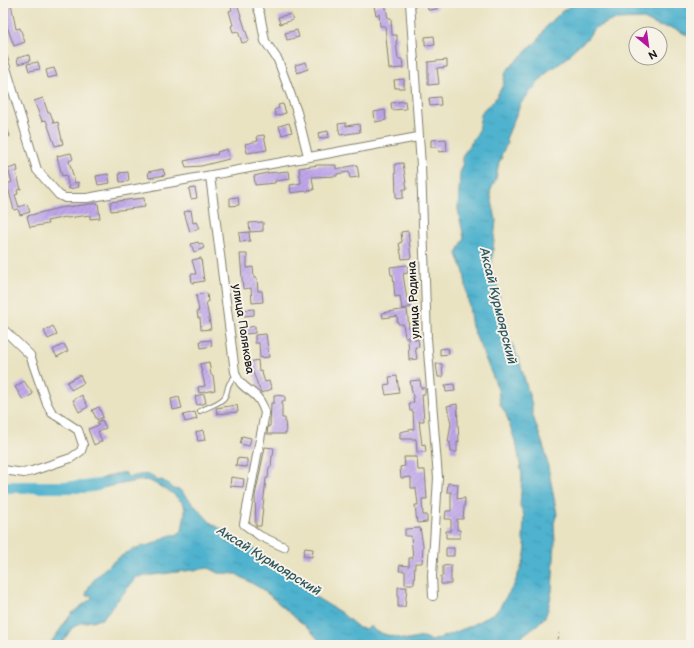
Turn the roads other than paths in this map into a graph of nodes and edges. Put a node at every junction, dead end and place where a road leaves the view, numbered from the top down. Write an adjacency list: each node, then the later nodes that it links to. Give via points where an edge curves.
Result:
1 (256, 3): 5 (street, via 265,41 278,60 298,112)
2 (410, 3): 4 (street, улица Родина)
3 (3, 58): 6 (street, via 37,170 59,195 65,198 87,198)
4 (418, 137): 5 (street); 12 (street, улица Родина, via 427,338 438,478)
5 (308, 156): 6 (street)
6 (210, 176): 8 (street, улица Полякова)
7 (5, 332): 10 (street, via 30,355 52,413 78,430 83,445 81,451 71,458 32,471 24,473)
8 (236, 376): 9 (lane, via 227,386 223,400); 11 (street, улица Полякова, via 240,384 260,400 264,413 244,524 260,536)
9 (200, 410)
10 (3, 470)
11 (284, 547)
12 (433, 596)

